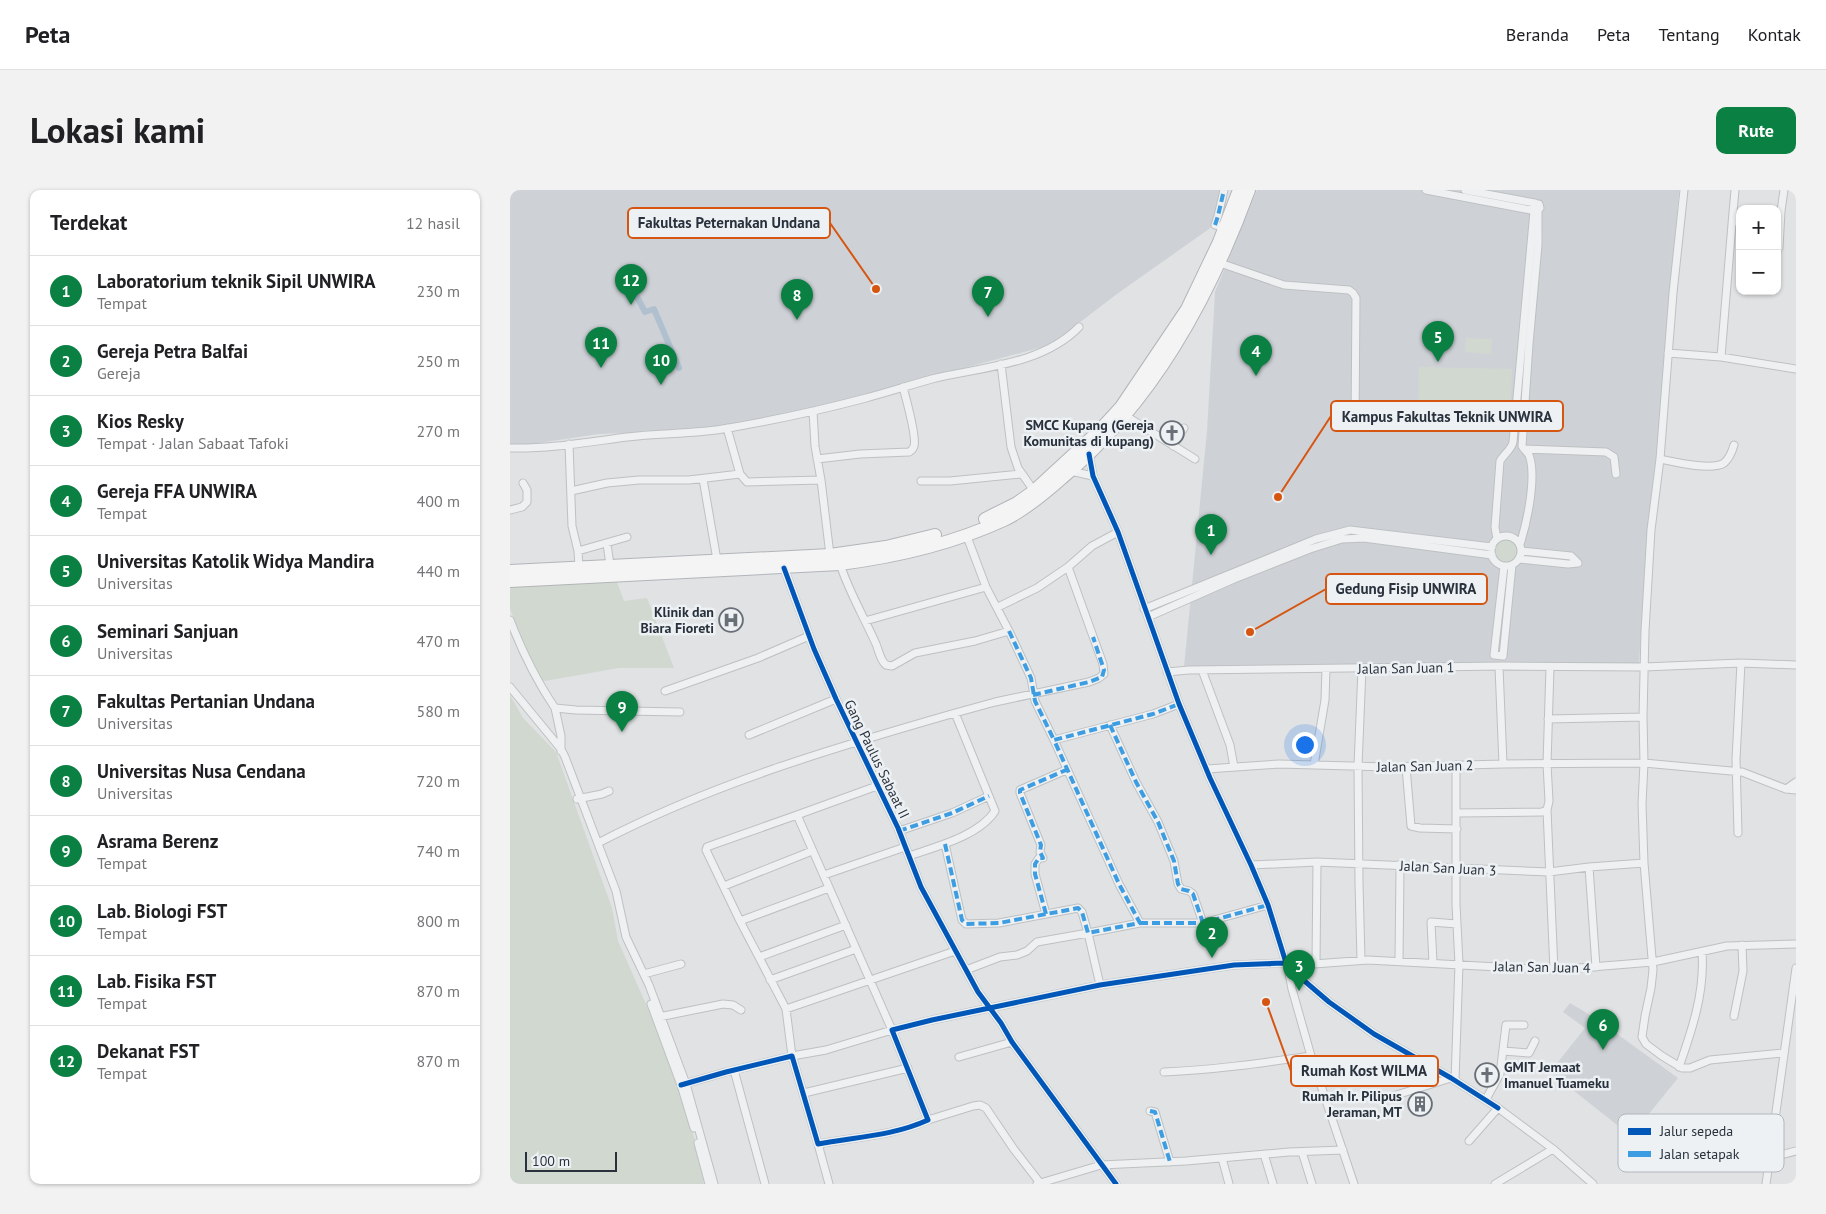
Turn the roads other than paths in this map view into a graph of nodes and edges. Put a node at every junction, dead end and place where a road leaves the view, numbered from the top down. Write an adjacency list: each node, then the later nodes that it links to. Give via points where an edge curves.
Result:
1 (1224, 190): 13 (street, via 1214,225)
2 (1238, 190): 13 (highway)
3 (1249, 190): 14 (highway)
4 (1426, 190): 10 (street)
5 (1465, 190): 10 (street)
6 (1684, 190): 16 (street)
7 (1735, 190): 12 (street)
8 (1784, 190): 9 (street)
9 (1780, 205)
10 (1535, 209): 31 (street, via 1538,245); 51 (street, via 1513,442 1500,461)
11 (1736, 220): 12 (street)
12 (1732, 224): 17 (street)
13 (1224, 228): 14 (highway)
14 (1215, 262): 21 (highway, via 1178,342); 24 (street, via 1284,285 1354,293)
15 (1080, 327): 18 (street, via 1054,347)
16 (1668, 353): 17 (street); 34 (street)
17 (1721, 357): 19 (street)
18 (1001, 364): 20 (street); 38 (street, via 1011,447)
19 (1796, 369)
20 (902, 387): 22 (street); 33 (street, via 914,438 912,450)
21 (1136, 393): 23 (highway); 46 (highway)
22 (813, 411): 25 (street); 33 (street)
23 (1126, 416): 28 (street); 32 (highway)
24 (1355, 425)
25 (727, 428): 27 (street); 37 (street)
26 (1184, 428): 28 (street)
27 (569, 444): 30 (street); 45 (street)
28 (1173, 446): 35 (street)
29 (1734, 446): 34 (street, via 1730,457 1719,465)
30 (510, 448)
31 (1524, 449): 39 (street, via 1606,452 1614,457); 54 (street, via 1530,458 1531,478)
32 (1089, 454): 36 (highway); 40 (street)
33 (817, 459): 42 (street)
34 (1660, 459): 85 (street, via 1651,530)
35 (1195, 460)
36 (1070, 471): 40 (street); 49 (highway, via 1017,513)
37 (740, 474): 41 (street); 42 (street, via 747,482)
38 (1021, 474): 43 (street); 46 (street)
39 (1616, 474)
40 (1093, 476): 48 (street)
41 (702, 479): 45 (street, via 607,483); 60 (street)
42 (821, 480): 58 (street)
43 (921, 481)
44 (523, 483): 47 (street, via 527,502)
45 (571, 491): 56 (street, via 572,526)
46 (1034, 491): 58 (highway, via 1000,512 959,528 886,548)
47 (510, 510)
48 (1118, 532): 66 (street, via 1092,546); 75 (street)
49 (966, 534): 62 (highway, via 895,555); 70 (street)
50 (628, 538): 53 (street)
51 (1497, 539): 54 (street, via 1515,538); 57 (street)
52 (1444, 540): 55 (street); 57 (street); 71 (street, via 1341,531)
53 (607, 544): 56 (street); 63 (street)
54 (1521, 547): 59 (street); 59 (street, via 1571,556 1578,563)
55 (1443, 549): 57 (street); 71 (street, via 1364,538 1342,539)
56 (578, 551): 65 (street)
57 (1492, 551): 64 (street, via 1499,564)
58 (830, 555): 61 (highway)
59 (1519, 559): 64 (street)
60 (717, 560): 61 (highway); 63 (highway)
61 (747, 564): 67 (highway); 69 (highway)
62 (840, 564): 67 (highway); 78 (street)
63 (610, 565): 65 (highway)
64 (1508, 565): 72 (street); 73 (street)
65 (580, 567): 68 (highway)
66 (1068, 567): 74 (street, via 1037,588); 93 (street, via 1104,674 1089,682)
67 (784, 568): 80 (street, Gang Paulus Sabaat II)
68 (510, 571)
69 (510, 581)
70 (986, 587): 74 (street); 78 (street)
71 (1207, 587): 75 (street); 76 (street)
72 (1499, 602): 73 (street); 73 (street, via 1494,655 1504,656)
73 (1507, 604)
74 (998, 607): 79 (street)
75 (1144, 609): 76 (street)
76 (1148, 617): 89 (street)
77 (510, 620): 96 (street, via 524,656)
78 (865, 621): 79 (street, via 882,661 890,666 915,653)
79 (1009, 631): 93 (street, via 1031,678)
80 (809, 636): 91 (street); 94 (street, Gang Paulus Sabaat II)
81 (1741, 663): 82 (street, Jalan San Juan 1); 85 (street, Jalan San Juan 1); 117 (street)
82 (1796, 665)
83 (1499, 667): 84 (street, Jalan San Juan 1); 87 (street, Jalan San Juan 1); 108 (street)
84 (1550, 667): 85 (street, Jalan San Juan 1); 101 (street)
85 (1644, 667): 100 (street)
86 (1326, 669): 87 (street, Jalan San Juan 1); 88 (street, Jalan San Juan 1); 110 (street, via 1325,700)
87 (1362, 669): 112 (street)
88 (1202, 670): 89 (street, Jalan San Juan 1); 113 (street, via 1230,745)
89 (1167, 672): 95 (street)
90 (510, 687): 98 (street)
91 (665, 691)
92 (510, 692): 98 (street)
93 (1033, 695): 99 (street); 104 (street)
94 (836, 699): 103 (street); 105 (street, Gang Paulus Sabaat II)
95 (1179, 704): 102 (street); 115 (street)
96 (555, 708): 97 (street); 106 (street, via 562,736)
97 (680, 712)
98 (529, 713): 106 (street)
99 (956, 713): 105 (street); 123 (street)
100 (1643, 717): 101 (street); 107 (street)
101 (1548, 719): 109 (street)
102 (1110, 725): 104 (street); 151 (street, via 1158,822 1174,861 1178,884 1193,894)
103 (748, 735)
104 (1054, 740): 116 (street)
105 (857, 741): 119 (street, Gang Paulus Sabaat II); 131 (street, via 702,794)
106 (560, 752): 124 (street)
107 (1644, 763): 109 (street, Jalan San Juan 2); 117 (street, Jalan San Juan 2); 138 (street)
108 (1503, 764): 109 (street, Jalan San Juan 2); 111 (street, Jalan San Juan 2)
109 (1547, 764): 125 (street)
110 (1314, 765): 112 (street, Jalan San Juan 2); 113 (street, Jalan San Juan 2)
111 (1456, 765): 114 (street, Jalan San Juan 2); 126 (street)
112 (1358, 766): 114 (street, Jalan San Juan 2); 137 (street)
113 (1234, 767): 115 (street, Jalan San Juan 2)
114 (1406, 767): 128 (street, via 1411,826)
115 (1207, 769): 139 (street)
116 (1066, 770): 148 (street, via 1020,790 1041,845 1043,858 1039,858 1035,868); 150 (street)
117 (1736, 771): 120 (street, Jalan San Juan 2); 130 (street)
118 (1796, 782): 120 (street)
119 (877, 786): 127 (street); 129 (street, Gang Paulus Sabaat II)
120 (1786, 789): 121 (street, Jalan San Juan 2)
121 (1796, 790)
122 (609, 791): 124 (street)
123 (989, 796): 129 (street); 132 (street, via 995,810 993,814 969,833)
124 (578, 798): 131 (street); 182 (street, via 612,893 623,940)
125 (1547, 810): 126 (street); 143 (street)
126 (1458, 813): 128 (street)
127 (797, 815): 134 (street); 145 (street, via 707,847)
128 (1457, 829): 142 (street)
129 (899, 831): 133 (street, Gang Paulus Sabaat II)
130 (1738, 833)
131 (598, 843): 173 (street, via 616,891 626,937)
132 (945, 844): 135 (street); 148 (street, via 962,920 966,924 993,924)
133 (905, 847): 135 (street, Gang Paulus Sabaat II); 144 (street)
134 (812, 851): 144 (street); 145 (street)
135 (909, 856): 158 (street, Gang Paulus Sabaat II, via 924,893)
136 (1317, 862): 137 (street, Jalan San Juan 3); 139 (street, Jalan San Juan 3); 164 (street)
137 (1358, 863): 140 (street, Jalan San Juan 3); 161 (street)
138 (1644, 863): 141 (street, Jalan San Juan 3); 163 (street)
139 (1251, 865): 147 (street)
140 (1398, 865): 142 (street, Jalan San Juan 3); 162 (street)
141 (1589, 867): 143 (street, Jalan San Juan 3); 169 (street)
142 (1457, 868): 143 (street, Jalan San Juan 3); 152 (street)
143 (1549, 872): 172 (street)
144 (824, 875): 146 (street)
145 (724, 886): 149 (street)
146 (829, 888): 149 (street); 153 (street)
147 (1268, 905): 151 (street); 168 (street)
148 (1046, 914): 154 (street, via 1080,909)
149 (740, 922): 160 (street)
150 (1140, 923): 151 (street); 154 (street)
151 (1203, 923)
152 (1457, 924): 166 (street, via 1431,922); 167 (street)
153 (846, 925): 157 (street); 160 (street)
154 (1088, 933): 171 (street, via 1037,942 1017,955 1000,957); 176 (street)
155 (1796, 944): 156 (street, Jalan San Juan 4)
156 (1742, 945): 159 (street, Jalan San Juan 4); 181 (street, via 1743,971)
157 (856, 949): 174 (street); 175 (street)
158 (955, 950): 171 (street, Gang Paulus Sabaat II); 174 (street)
159 (1702, 952): 163 (street, Jalan San Juan 4); 193 (street, via 1698,1007)
160 (759, 957): 175 (street)
161 (1362, 960): 162 (street, Jalan San Juan 4); 164 (street, Jalan San Juan 4)
162 (1400, 960): 166 (street, Jalan San Juan 4)
163 (1652, 962): 169 (street, Jalan San Juan 4); 193 (street, via 1642,1037 1646,1044)
164 (1316, 963): 168 (street, Jalan San Juan 4)
165 (681, 964): 173 (street)
166 (1433, 964): 167 (street, Jalan San Juan 4)
167 (1459, 964): 172 (street, Jalan San Juan 4); 196 (street)
168 (1287, 966): 176 (street, Jalan San Juan 4, via 1234,966); 190 (street); 196 (street, via 1374,1034)
169 (1596, 967): 172 (street, Jalan San Juan 4)
170 (1796, 968): 177 (street)
171 (966, 970): 178 (street, Gang Paulus Sabaat II)
172 (1554, 970)
173 (644, 974): 182 (street)
174 (870, 979): 179 (street); 184 (street)
175 (770, 980): 179 (street)
176 (1100, 985): 178 (street, Jalan San Juan 4)
177 (1795, 987): 188 (street)
178 (989, 1008): 184 (street, Jalan San Juan 4); 186 (street, Gang Paulus Sabaat II)
179 (786, 1009): 189 (street)
180 (741, 1010): 182 (street, via 723,1004)
181 (1734, 1016)
182 (658, 1017): 197 (street)
183 (1524, 1025): 187 (street, via 1506,1025)
184 (892, 1030): 189 (street, Jalan San Juan 4, via 826,1050); 192 (street)
185 (1535, 1041): 187 (street, via 1529,1053)
186 (1012, 1042): 191 (street); 213 (street, Gang Paulus Sabaat II)
187 (1503, 1051): 200 (street, via 1500,1074)
188 (1784, 1053): 193 (street, via 1710,1060 1690,1068); 203 (street)
189 (792, 1056): 194 (street, Jalan San Juan 4); 198 (street)
190 (1311, 1056): 195 (street); 208 (street)
191 (958, 1057)
192 (908, 1068): 198 (street); 204 (street)
193 (1680, 1068)
194 (734, 1070): 197 (street, Jalan San Juan 4); 216 (street)
195 (1164, 1072)
196 (1453, 1079): 199 (street); 200 (street)
197 (684, 1085): 214 (street); 215 (street)
198 (804, 1092): 206 (street)
199 (1393, 1096)
200 (1486, 1099): 201 (street)
201 (1498, 1108): 205 (street); 207 (street)
202 (1150, 1111): 212 (street, via 1155,1112)
203 (1775, 1114)
204 (928, 1120): 206 (street, via 877,1136); 218 (street, via 973,1106 986,1108)
205 (1469, 1141)
206 (818, 1144): 217 (street)
207 (1553, 1149): 224 (street); 225 (street)
208 (1343, 1150): 209 (street); 223 (street)
209 (1302, 1152): 210 (street); 222 (street)
210 (1264, 1154): 211 (street); 221 (street)
211 (1222, 1158): 212 (street); 220 (street)
212 (1170, 1162): 213 (street)
213 (1101, 1165): 218 (street); 219 (street, Gang Paulus Sabaat II)
214 (709, 1184)
215 (714, 1184)
216 (765, 1184)
217 (829, 1184)
218 (1039, 1184)
219 (1116, 1184)
220 (1228, 1184)
221 (1273, 1184)
222 (1312, 1184)
223 (1354, 1184)
224 (1495, 1184)
225 (1593, 1184)

